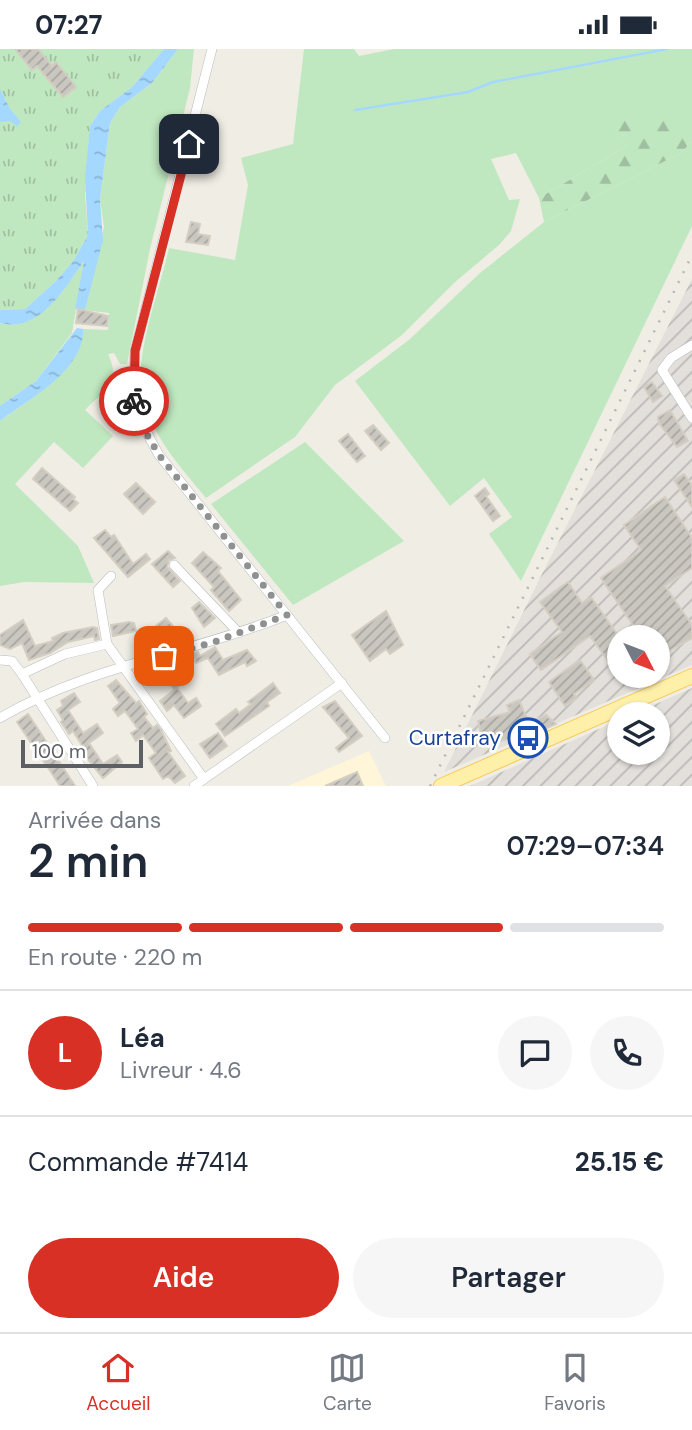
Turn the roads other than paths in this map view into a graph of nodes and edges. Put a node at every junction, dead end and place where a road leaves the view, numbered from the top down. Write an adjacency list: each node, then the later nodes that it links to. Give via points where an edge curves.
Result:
1 (212, 49): 6 (street, via 135,351 134,405 159,455)
2 (692, 345): 3 (street, via 662,370)
3 (692, 418)
4 (174, 565): 7 (street)
5 (111, 576): 8 (street, via 99,590)
6 (287, 615): 7 (street); 13 (street)
7 (239, 633): 10 (street)
8 (107, 643): 10 (street); 11 (street, via 65,654)
9 (0, 660): 11 (street, via 12,661)
10 (124, 667): 14 (street); 17 (street)
11 (22, 674): 14 (street)
12 (692, 676): 20 (main road)
13 (342, 683): 16 (street); 17 (street)
14 (36, 698): 15 (street); 18 (street)
15 (0, 718)
16 (385, 738)
17 (204, 779): 19 (street)
18 (93, 786)
19 (194, 786)
20 (441, 786)

